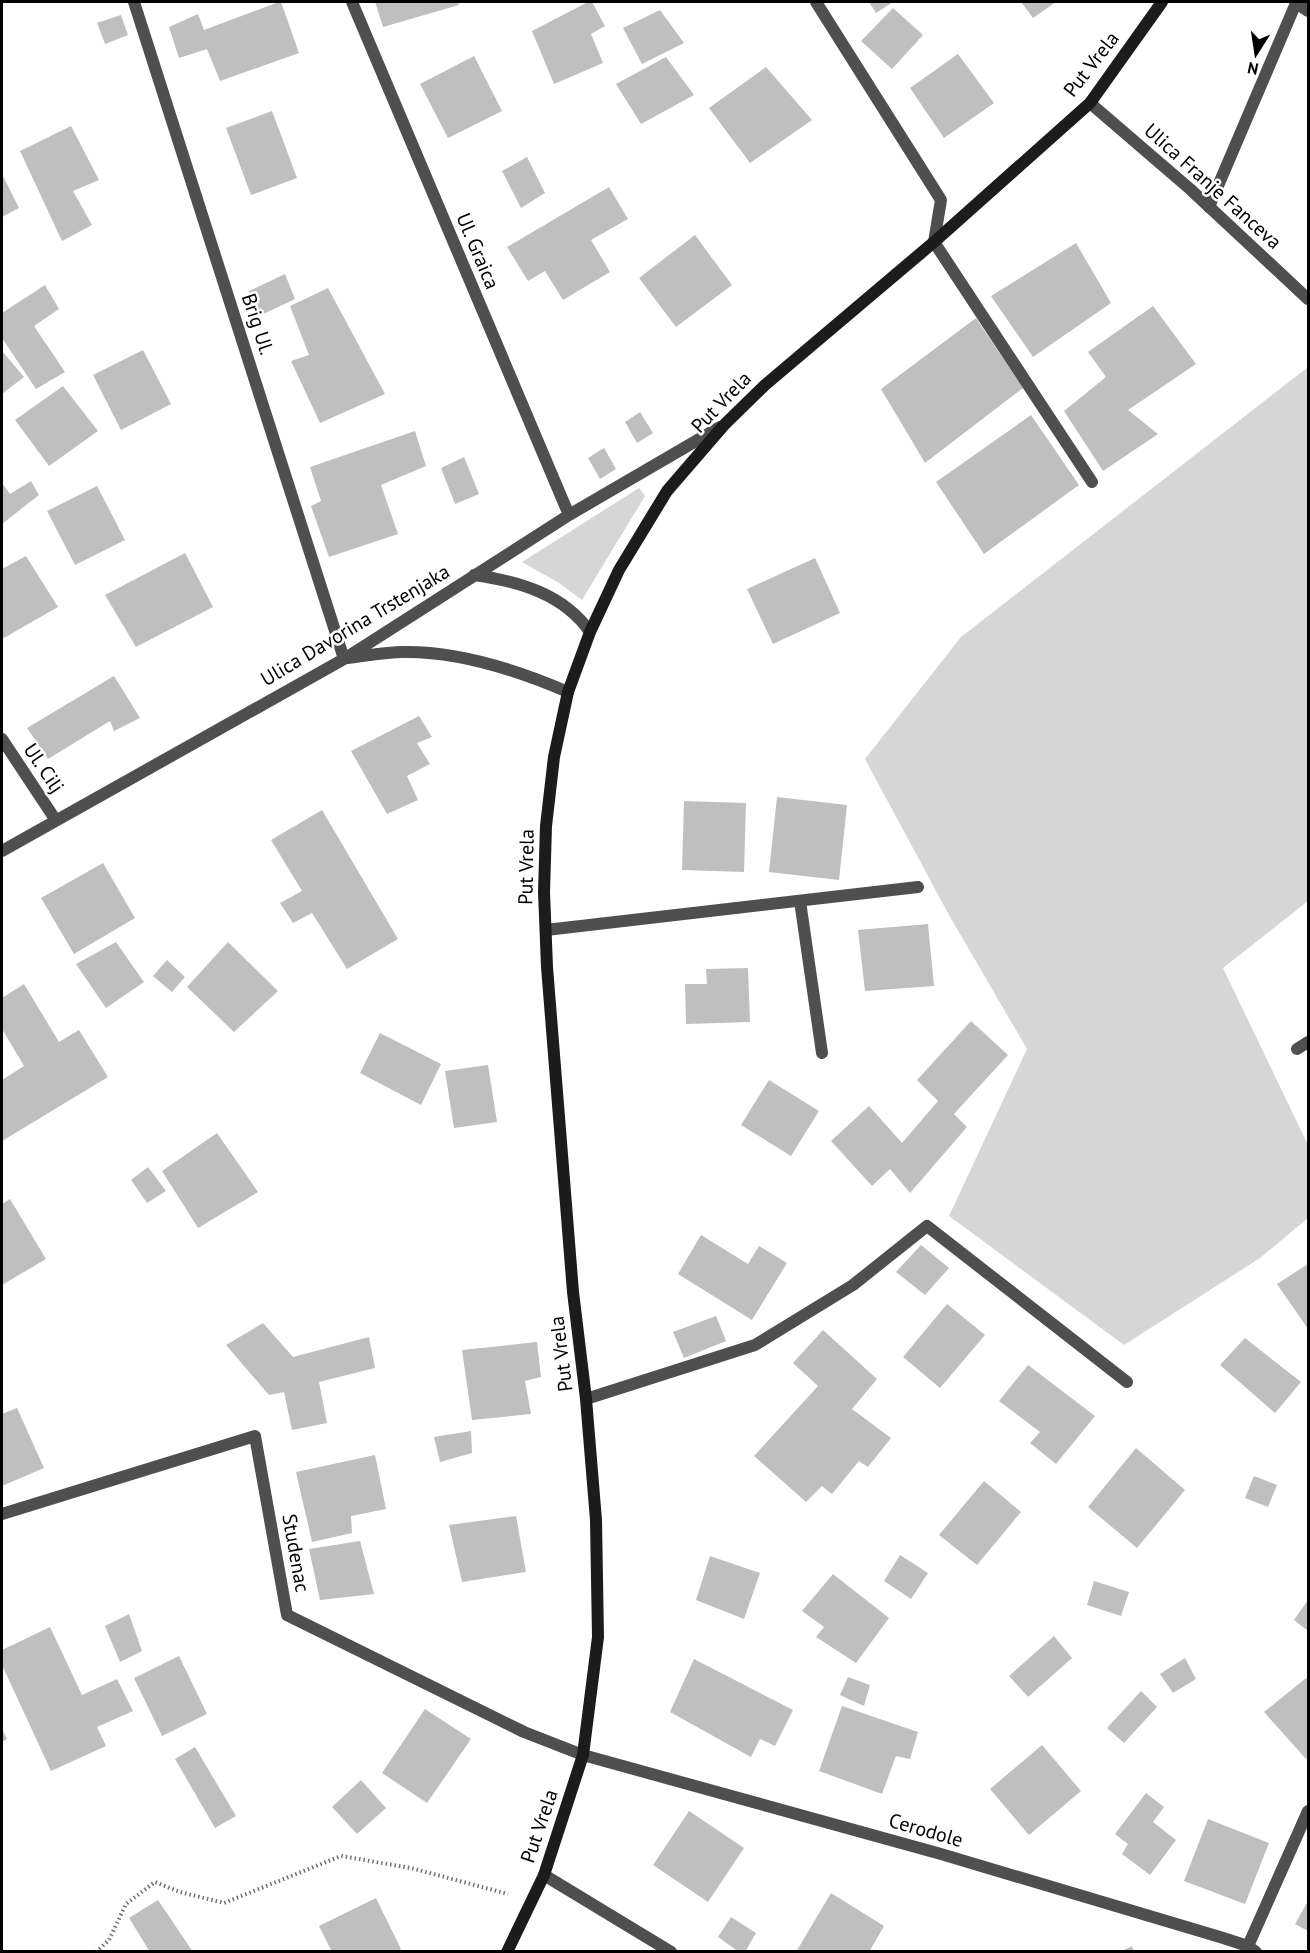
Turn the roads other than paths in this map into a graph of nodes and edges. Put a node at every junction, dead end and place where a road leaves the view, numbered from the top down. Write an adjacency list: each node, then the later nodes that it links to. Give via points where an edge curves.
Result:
1 (134, 2): 15 (street, Brig Ul.)
2 (352, 2): 12 (street, Ul. Graica)
3 (816, 2): 8 (street, via 941,200)
4 (1162, 2): 6 (main road, Put Vrela)
5 (1308, 11): 7 (street, via 1296,3)
6 (1090, 103): 7 (street, Ulica Franje Fanceva); 8 (main road, Put Vrela)
7 (1209, 207): 9 (street, Ulica Franje Fanceva)
8 (934, 242): 10 (main road, Put Vrela, via 765,385); 11 (street)
9 (1308, 299)
10 (724, 425): 12 (street, Ulica Davorina Trstenjaka); 14 (main road, Put Vrela, via 667,491 619,570)
11 (1092, 482)
12 (569, 515): 13 (street, Ulica Davorina Trstenjaka)
13 (474, 575): 14 (street, via 528,587 559,601 580,617); 15 (street, Ulica Davorina Trstenjaka)
14 (590, 632): 16 (main road, Put Vrela)
15 (344, 659): 16 (street, via 403,652 451,656 535,678); 18 (street, Ulica Davorina Trstenjaka)
16 (568, 692): 22 (main road, Put Vrela, via 554,757 546,826)
17 (2, 739): 18 (street, Ul. Cilj)
18 (55, 819): 19 (street, Ulica Davorina Trstenjaka)
19 (2, 849)
20 (918, 887): 21 (street)
21 (800, 901): 22 (street); 25 (street)
22 (546, 930): 27 (main road, Put Vrela, via 573,1292)
23 (1308, 1042): 24 (street)
24 (1297, 1049)
25 (822, 1053)
26 (1127, 1382): 27 (street, via 927,1226 853,1286 755,1345)
27 (586, 1399): 29 (main road, Put Vrela, via 596,1520 598,1637)
28 (2, 1514): 29 (street, Studenac, via 255,1436 287,1615 524,1732)
29 (584, 1755): 31 (main road, Put Vrela); 32 (street, Cerodole, via 941,1854)
30 (1308, 1811): 32 (street)
31 (544, 1875): 33 (main road, Put Vrela); 34 (street)
32 (1252, 1949)
33 (507, 1952)
34 (671, 1952)

